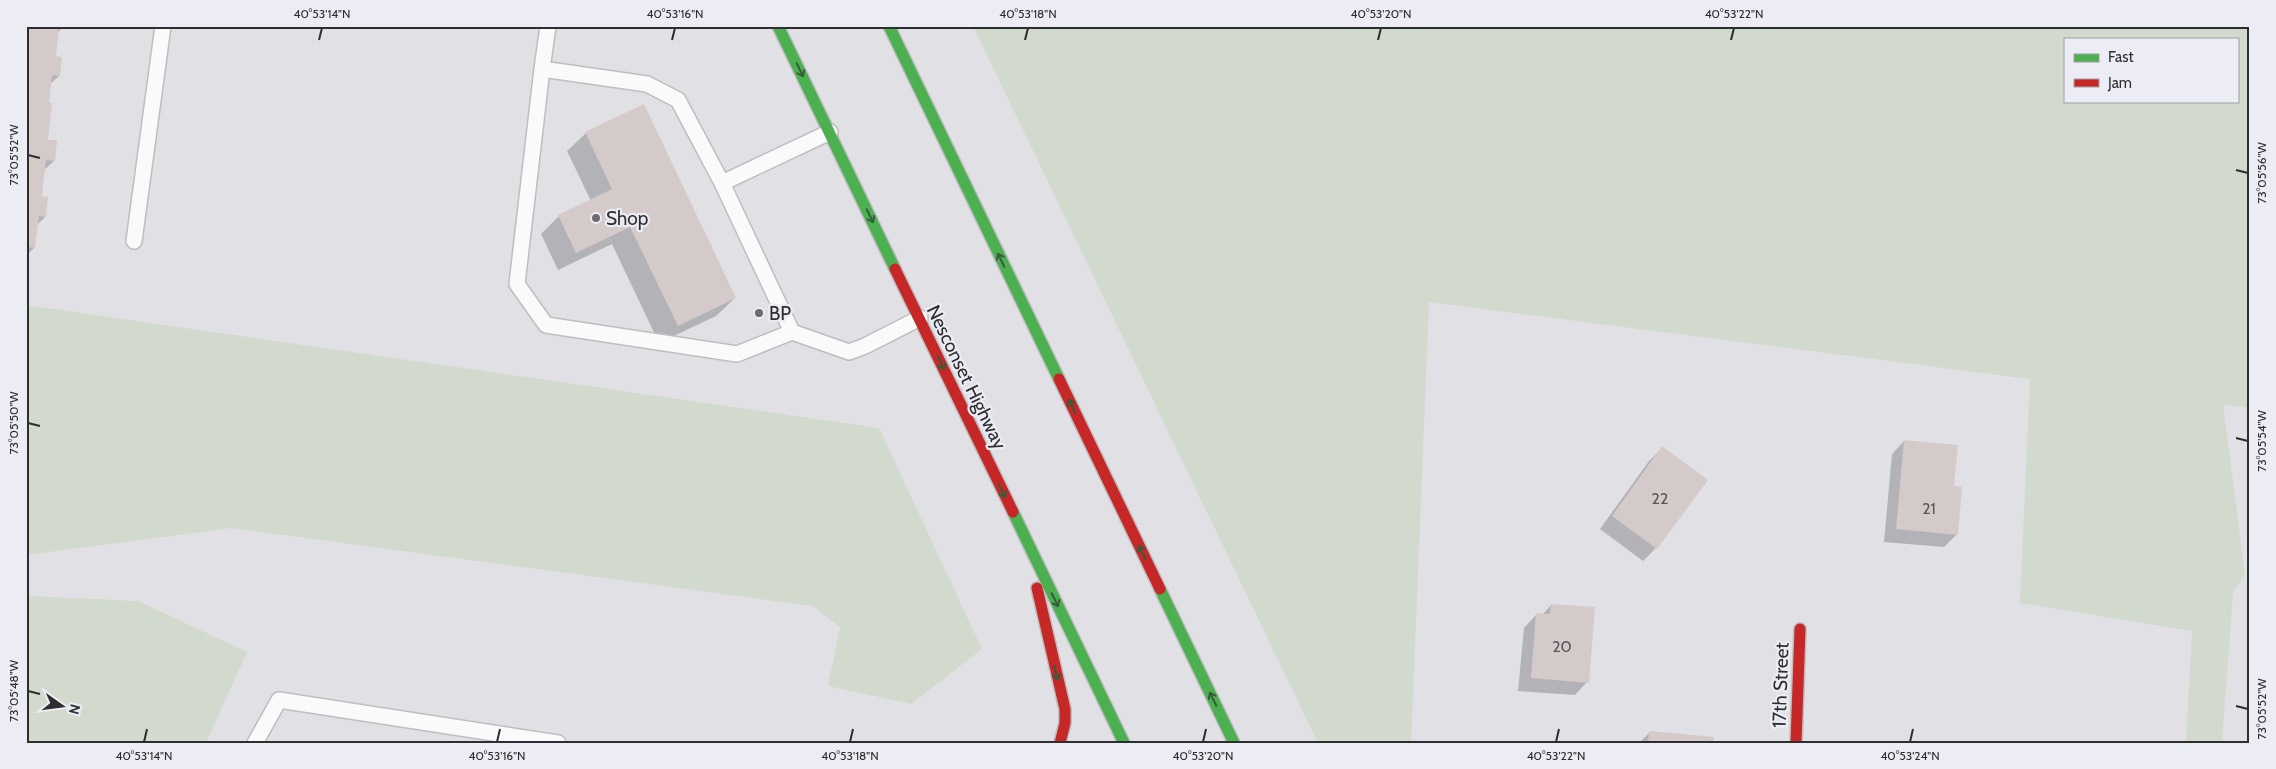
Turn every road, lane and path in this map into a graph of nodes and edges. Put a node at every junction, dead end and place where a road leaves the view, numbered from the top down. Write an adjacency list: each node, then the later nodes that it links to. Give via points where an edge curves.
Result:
1 (163, 26): 8 (lane)
2 (548, 26): 5 (lane)
3 (778, 26): 6 (main road, Nesconset Highway, one-way to 6)
4 (889, 26): 17 (main road, one-way to 4)
5 (542, 68): 7 (lane, via 647,84 678,100); 10 (lane, via 517,284 546,325 737,354)
6 (830, 132): 7 (lane); 9 (main road, Nesconset Highway, one-way to 9)
7 (722, 183): 10 (lane)
8 (134, 241)
9 (920, 318): 10 (lane, via 849,352); 11 (main road, Nesconset Highway, one-way to 11)
10 (792, 332)
11 (1026, 540): 15 (main road, one-way to 15, via 1065,709); 16 (main road, Nesconset Highway, one-way to 16)
12 (1800, 629): 18 (main road, 17th Street)
13 (255, 743): 14 (lane, via 279,700)
14 (558, 743)
15 (1060, 743)
16 (1124, 743)
17 (1234, 743)
18 (1796, 743)

